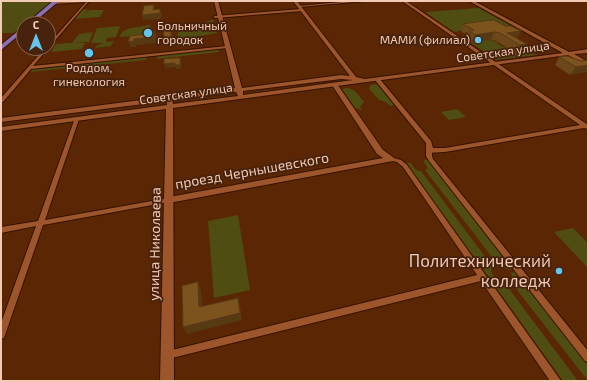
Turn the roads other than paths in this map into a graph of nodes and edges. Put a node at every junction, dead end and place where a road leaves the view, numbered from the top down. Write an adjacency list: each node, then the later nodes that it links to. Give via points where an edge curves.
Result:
1 (88, 1): 7 (street); 12 (street)
2 (216, 1): 10 (main road)
3 (295, 1): 8 (main road)
4 (364, 1): 8 (street)
5 (404, 1): 18 (street)
6 (470, 1): 16 (main road)
7 (54, 2): 9 (highway)
8 (300, 8): 10 (street); 21 (main road)
9 (38, 16)
10 (217, 17): 13 (main road)
11 (16, 35): 14 (highway)
12 (56, 37)
13 (227, 47): 20 (street); 26 (main road)
14 (1, 48)
15 (588, 51): 16 (main road, Советская улица)
16 (569, 54): 18 (main road, Советская улица); 19 (main road)
17 (39, 56): 20 (street)
18 (495, 64): 23 (main road, Советская улица); 32 (street)
19 (588, 64)
20 (29, 68): 28 (street)
21 (347, 70): 22 (main road); 24 (main road)
22 (354, 78): 23 (main road, Советская улица); 24 (main road, Советская улица); 25 (main road, via 355,81)
23 (375, 79): 25 (main road, Советская улица); 34 (street, via 429,143)
24 (339, 82): 25 (main road, Советская улица); 26 (main road, Советская улица); 27 (main road, Советская улица); 35 (street, via 380,152)
25 (350, 84)
26 (239, 90): 27 (main road); 29 (main road, Советская улица)
27 (241, 97): 29 (main road, Советская улица)
28 (1, 101)
29 (170, 103): 30 (main road, Советская улица); 31 (main road, Советская улица); 36 (main road, улица Николаева)
30 (77, 119): 33 (main road, Советская улица); 37 (street)
31 (1, 120)
32 (586, 127): 34 (street)
33 (1, 129)
34 (429, 151): 42 (street, via 428,156 431,160)
35 (390, 159): 36 (street, проезд Чернышевского); 39 (street, via 405,166)
36 (169, 200): 37 (street, проезд Чернышевского); 41 (main road, улица Николаева)
37 (40, 223): 38 (street, проезд Чернышевского); 40 (street)
38 (1, 230)
39 (483, 277): 41 (street); 44 (street)
40 (1, 335)
41 (168, 355): 43 (main road, улица Николаева)
42 (588, 358)
43 (167, 381)
44 (556, 381)

